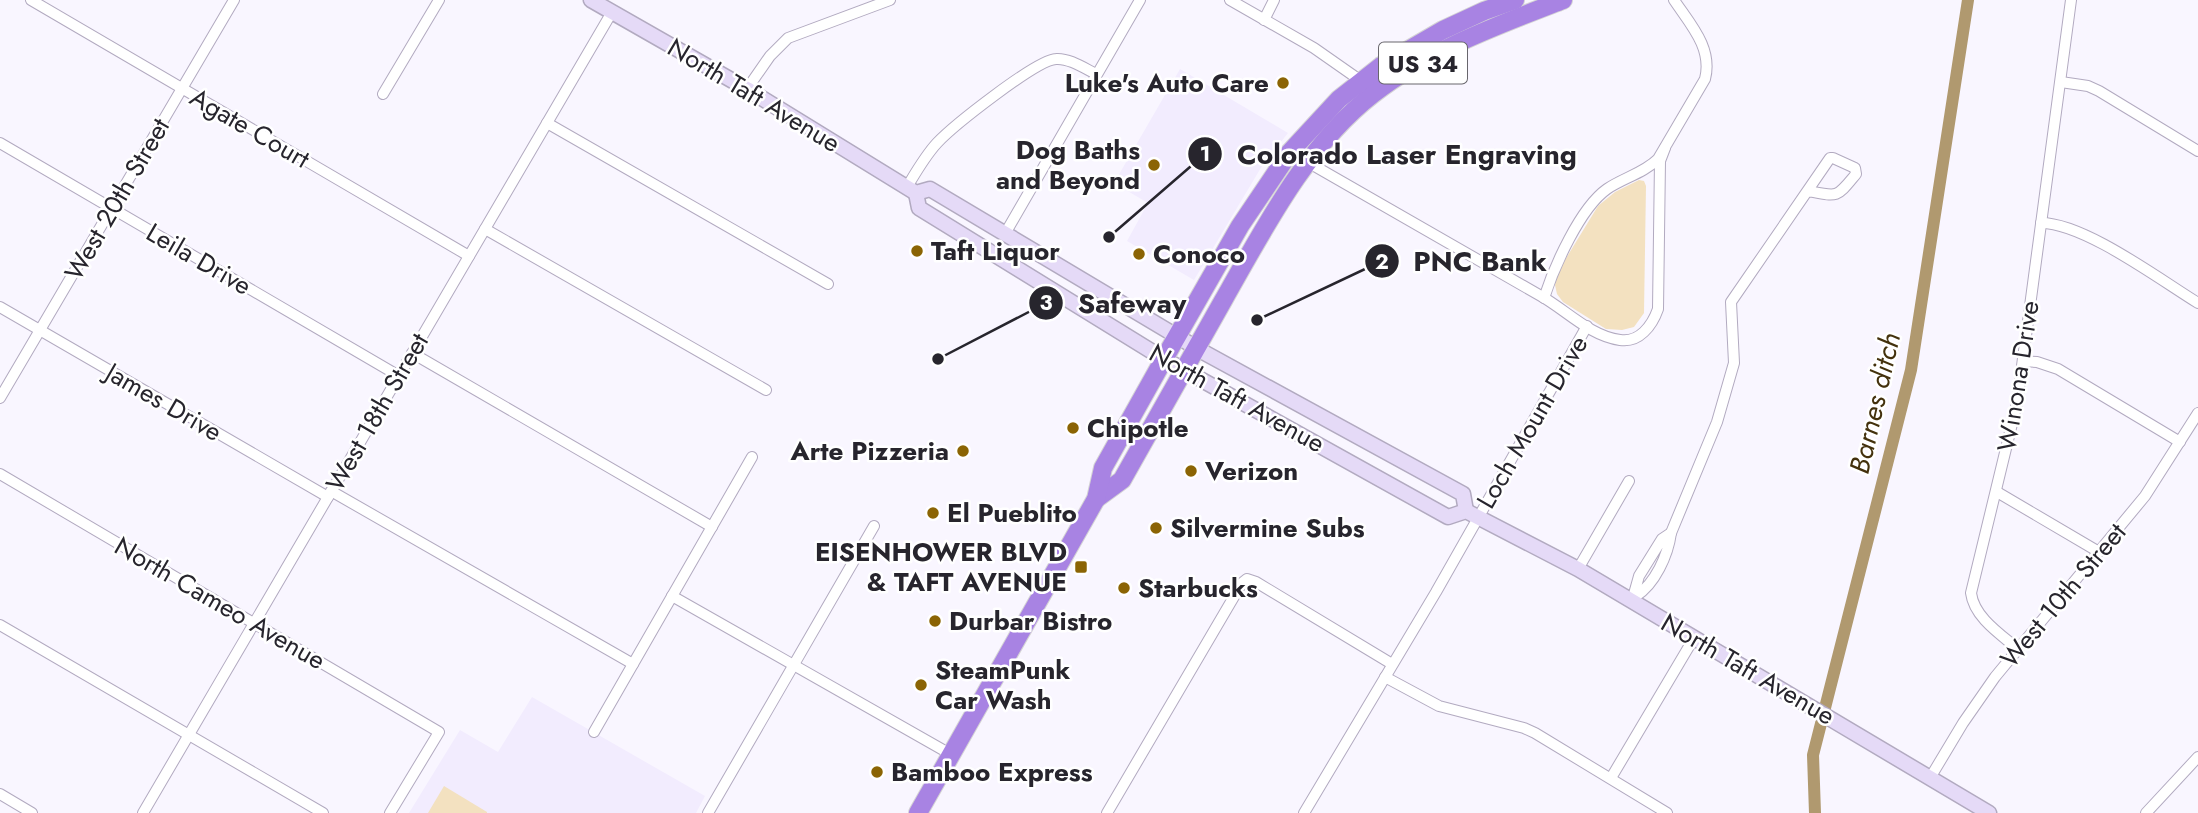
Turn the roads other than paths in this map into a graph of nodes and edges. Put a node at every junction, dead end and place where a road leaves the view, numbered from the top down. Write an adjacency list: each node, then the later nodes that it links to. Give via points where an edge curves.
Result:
1 (31, 0): 18 (street, Agate Court)
2 (234, 0): 18 (street, West 20th Street)
3 (439, 0): 20 (street)
4 (591, 0): 13 (main road, North Taft Avenue)
5 (890, 0): 19 (street, via 788,38)
6 (1140, 0): 15 (street)
7 (1230, 0): 14 (street)
8 (1274, 0): 14 (street)
9 (1515, 0): 17 (highway, US 34, via 1443,30 1381,66)
10 (1563, 0): 17 (highway, US 34, via 1473,36)
11 (1674, 0): 23 (street, Loch Mount Drive, via 1705,49 1708,69)
12 (2071, 0): 16 (street, Winona Drive)
13 (611, 12): 19 (main road, North Taft Avenue); 21 (street, West 18th Street)
14 (1264, 20): 17 (street, via 1314,48)
15 (1096, 74): 27 (street, via 1065,60 1037,66 946,135 923,162); 32 (street)
16 (2061, 82): 24 (street, via 2099,91); 30 (street, Winona Drive)
17 (1367, 87): 25 (highway, US 34, via 1339,99); 26 (highway, US 34)
18 (182, 88): 29 (street, West 20th Street); 33 (street, Agate Court)
19 (747, 89): 27 (main road, North Taft Avenue)
20 (383, 94)
21 (547, 122): 31 (street, West 18th Street); 34 (street)
22 (0, 143): 29 (street, Leila Drive)
23 (1665, 148): 35 (street, Loch Mount Drive, via 1651,166 1608,188 1594,202 1553,269); 38 (street, Loch Mount Drive, via 1660,161 1655,319 1629,340 1610,338)
24 (2198, 151)
25 (1290, 152): 26 (street); 40 (highway, US 34, via 1240,226)
26 (1308, 163): 35 (street); 41 (highway, US 34, via 1263,230)
27 (912, 190): 32 (main road, North Taft Avenue, via 930,189); 43 (main road, North Taft Avenue, via 919,208)
28 (1808, 191): 28 (street, via 1830,158 1855,168 1856,174 1840,194); 63 (street, via 1731,302 1734,363 1717,422 1664,558 1646,589)
29 (112, 208): 39 (street, West 20th Street); 46 (street, Leila Drive)
30 (2041, 223): 36 (street, via 2078,231); 44 (street, Winona Drive)
31 (485, 229): 33 (street, West 18th Street); 47 (street)
32 (1006, 232): 40 (main road, North Taft Avenue)
33 (469, 256): 42 (street, West 18th Street)
34 (828, 284)
35 (1544, 298): 38 (street)
36 (2198, 303)
37 (0, 307): 39 (street, James Drive)
38 (1587, 326): 57 (street, Loch Mount Drive)
39 (40, 331): 48 (street, West 20th Street); 55 (street, James Drive)
40 (1178, 335): 41 (main road, North Taft Avenue); 43 (highway, US 34)
41 (1197, 346): 45 (highway, US 34); 57 (main road, North Taft Avenue, via 1463,495)
42 (412, 353): 46 (street, West 18th Street); 59 (street)
43 (1164, 359): 45 (main road, North Taft Avenue); 56 (highway, US 34, via 1103,468)
44 (2023, 361): 50 (street, via 2058,369); 54 (street, Winona Drive)
45 (1184, 369): 56 (highway, US 34, via 1122,480); 57 (main road, North Taft Avenue, via 1448,517)
46 (399, 376): 55 (street, West 18th Street)
47 (766, 390)
48 (0, 398)
49 (2198, 413): 50 (street, West 10th Street)
50 (2180, 442): 60 (street, West 10th Street, via 2145,496)
51 (752, 457): 59 (street)
52 (0, 474): 64 (street, North Cameo Avenue)
53 (1629, 481): 61 (street)
54 (1997, 492): 60 (street); 67 (street, Winona Drive, via 1972,600 1979,614)
55 (330, 494): 64 (street, West 18th Street); 68 (street, James Drive)
56 (1096, 499): 74 (highway, US 34)
57 (1472, 515): 61 (main road, North Taft Avenue); 69 (street, Loch Mount Drive)
58 (874, 526): 70 (street)
59 (712, 527): 62 (street)
60 (2099, 552): 67 (street, West 10th Street)
61 (1578, 569): 63 (main road, North Taft Avenue)
62 (672, 596): 68 (street); 70 (street)
63 (1634, 598): 66 (main road, North Taft Avenue)
64 (254, 623): 73 (street, West 18th Street); 82 (street, North Cameo Avenue, via 439,732)
65 (0, 625): 73 (street)
66 (1694, 638): 76 (street); 77 (main road, North Taft Avenue)
67 (2018, 649): 77 (street, West 10th Street, via 1963,723)
68 (633, 664): 72 (street)
69 (1392, 664): 71 (street, Loch Mount Drive); 85 (street, via 1247,579)
70 (794, 665): 74 (street); 83 (street)
71 (1385, 677): 76 (street, via 1439,706 1535,733); 86 (street, Loch Mount Drive)
72 (594, 732)
73 (189, 734): 80 (street, West 18th Street); 81 (street)
74 (952, 755): 84 (highway, US 34)
75 (2198, 757): 89 (street)
76 (1611, 778): 87 (street)
77 (1930, 778): 88 (main road, North Taft Avenue)
78 (0, 794): 79 (street)
79 (32, 813)
80 (143, 813)
81 (323, 813)
82 (390, 813)
83 (708, 813)
84 (918, 813)
85 (1107, 813)
86 (1304, 813)
87 (1667, 813)
88 (1990, 813)
89 (2146, 813)

